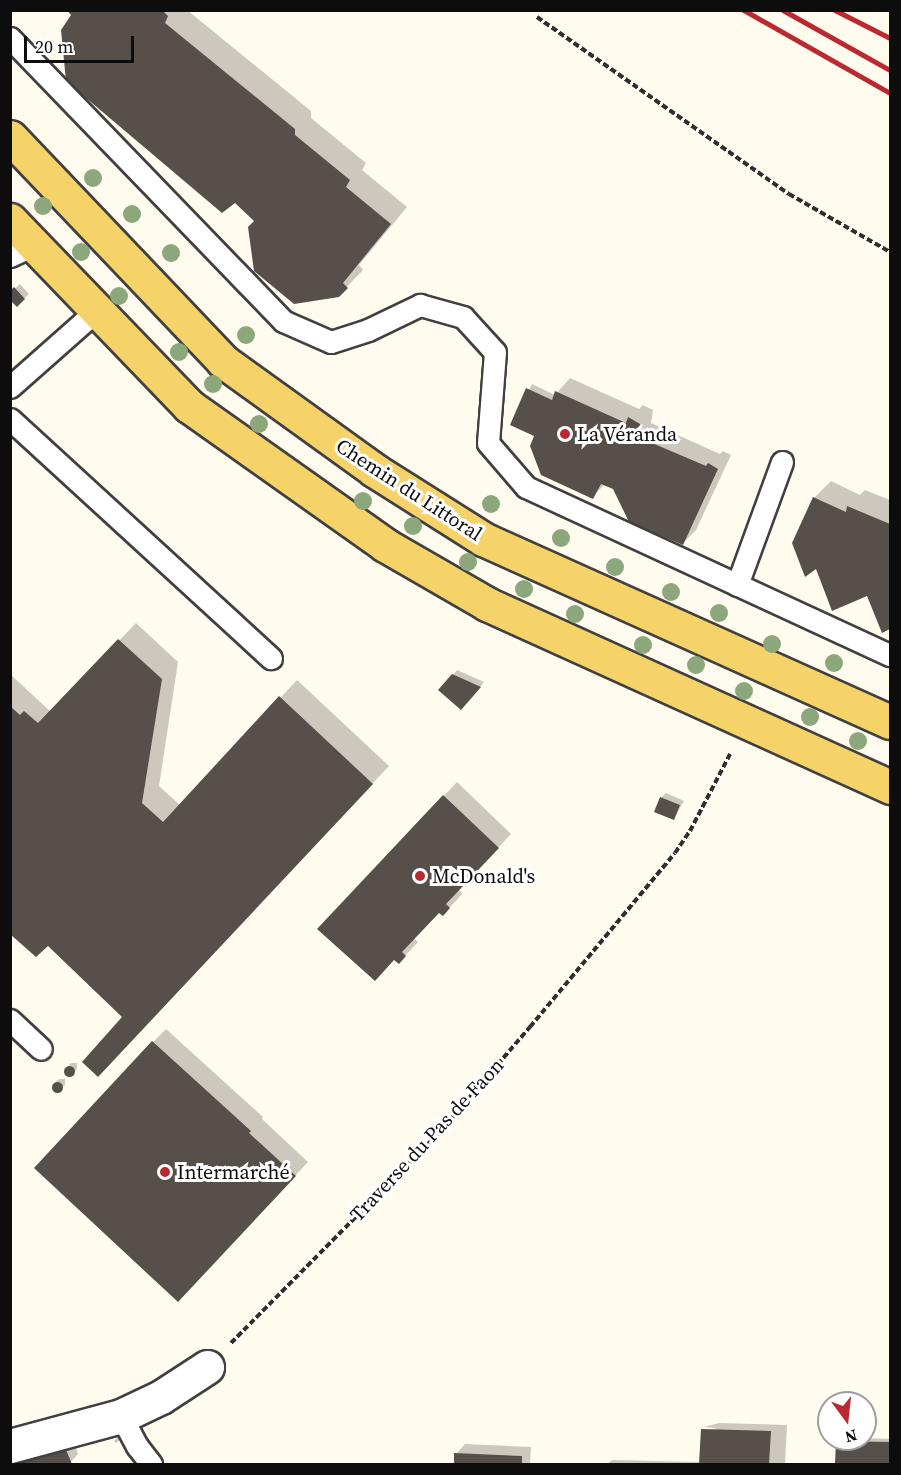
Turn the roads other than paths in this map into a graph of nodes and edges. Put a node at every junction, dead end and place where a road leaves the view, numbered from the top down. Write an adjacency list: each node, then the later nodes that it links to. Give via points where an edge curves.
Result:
1 (10, 38): 9 (lane, via 283,321 331,342 368,330 420,305 463,317 495,352 488,443 526,487)
2 (10, 137): 12 (main road, Chemin du Littoral, via 223,361 374,470 483,539)
3 (10, 220): 4 (main road)
4 (22, 250): 5 (main road)
5 (97, 310): 6 (lane); 13 (main road, via 189,406 385,546 487,604)
6 (10, 387)
7 (10, 419): 11 (lane)
8 (782, 462): 9 (lane)
9 (737, 585): 10 (lane)
10 (891, 655)
11 (271, 658)
12 (891, 722)
13 (891, 787)
14 (10, 1020): 15 (lane)
15 (41, 1049)
16 (207, 1367): 17 (street, via 161,1397)
17 (121, 1416): 18 (street); 19 (lane)
18 (10, 1446)
19 (151, 1464)

